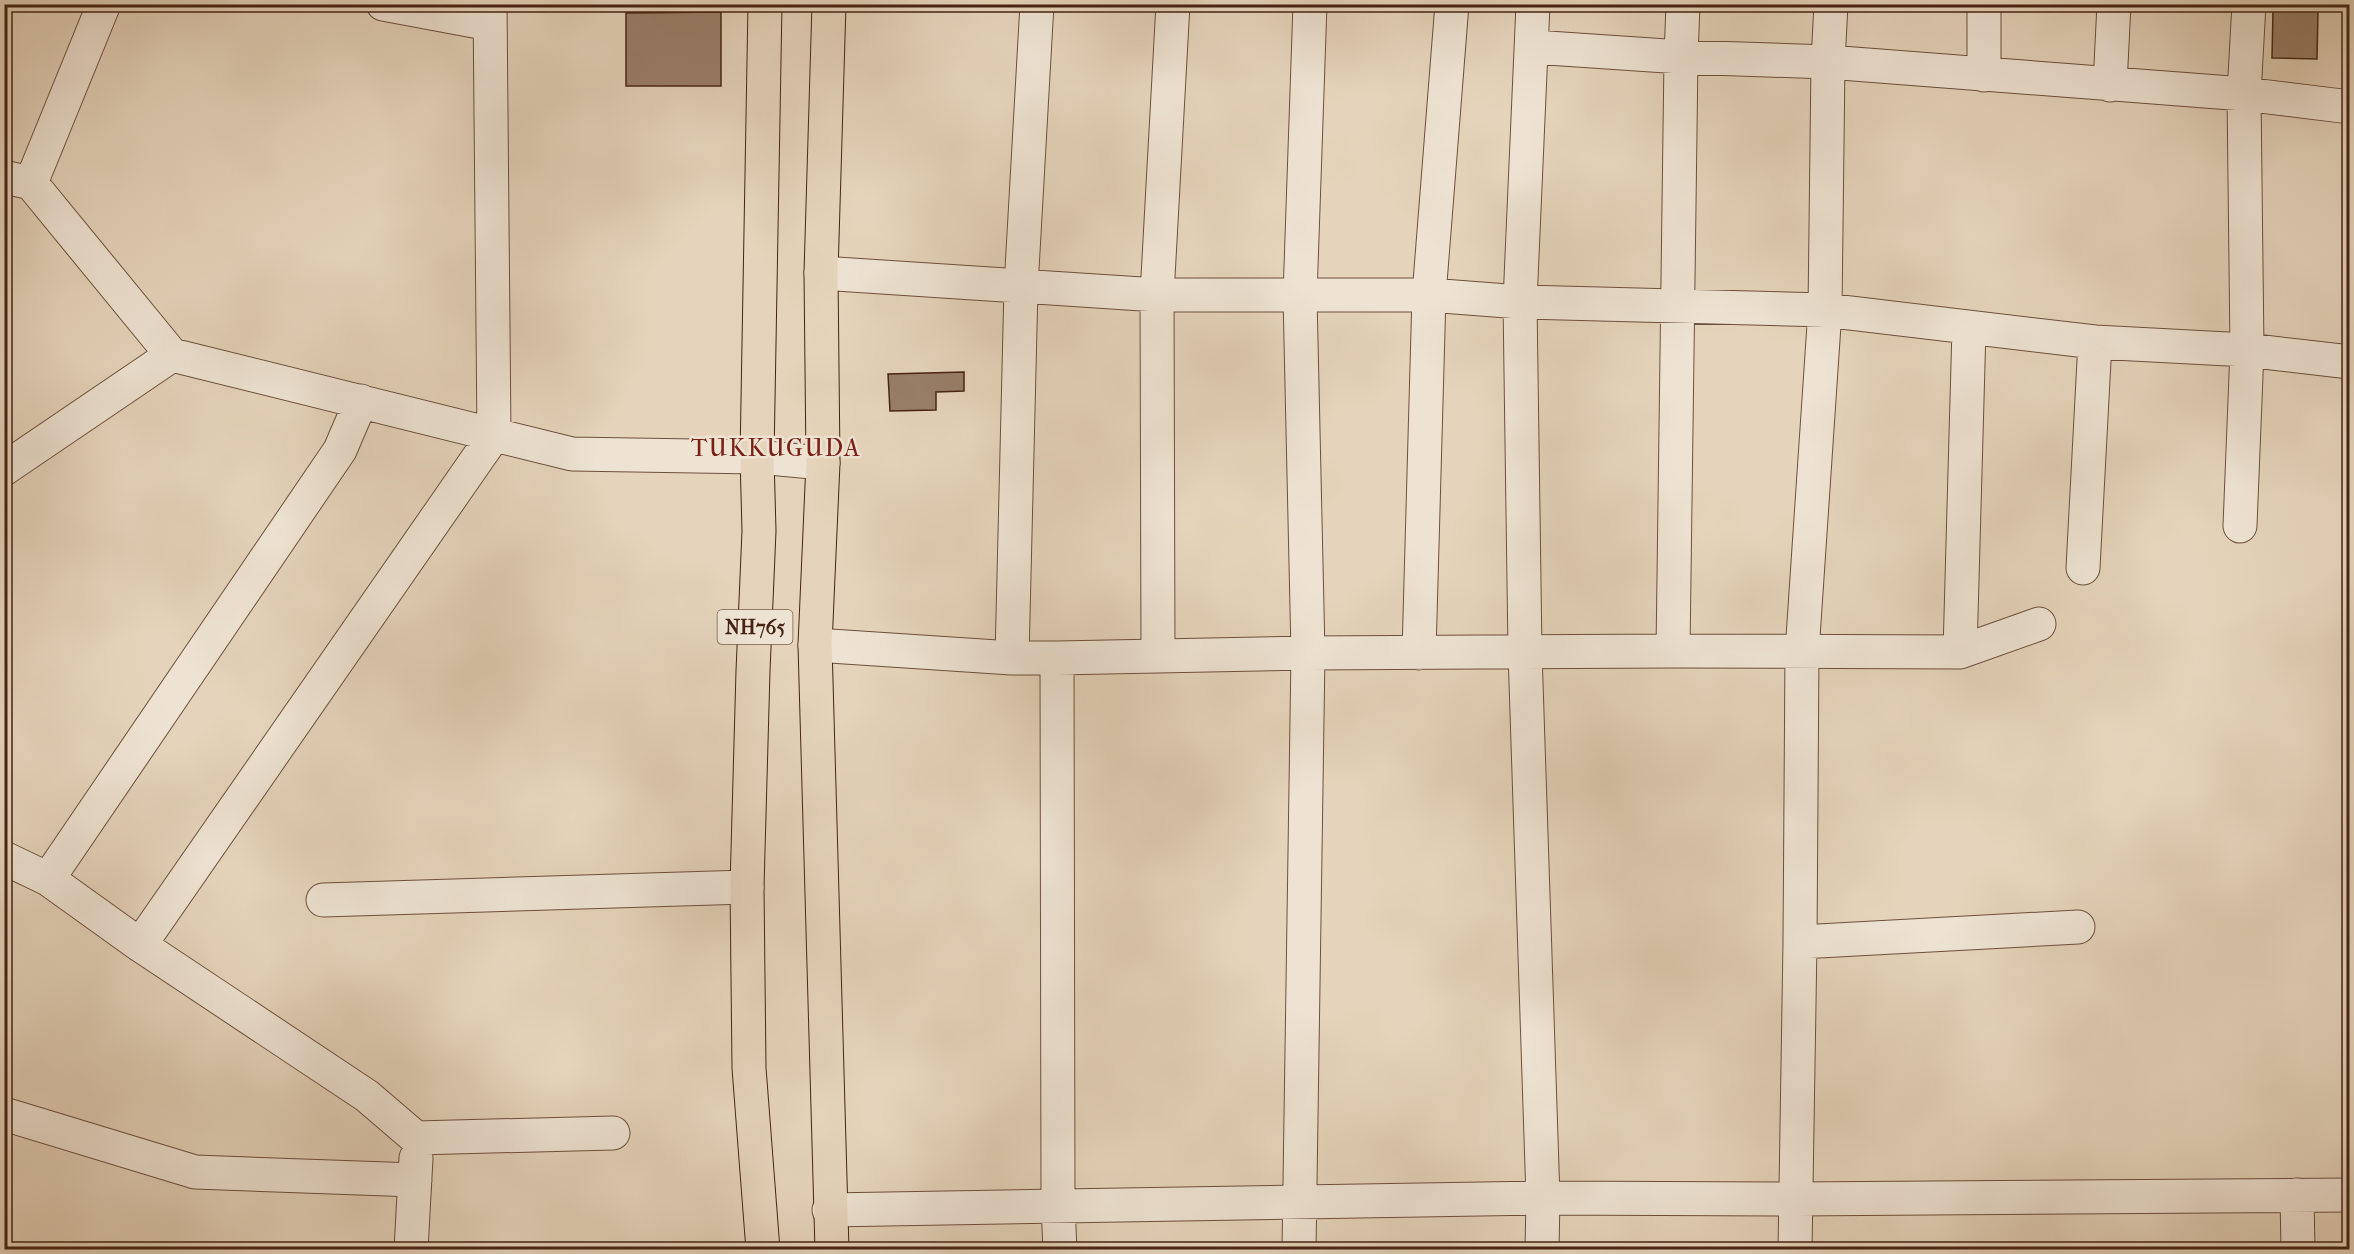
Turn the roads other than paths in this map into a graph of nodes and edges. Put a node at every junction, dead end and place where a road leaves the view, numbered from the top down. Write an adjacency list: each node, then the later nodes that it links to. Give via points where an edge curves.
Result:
1 (104, 4): 23 (street)
2 (383, 4): 15 (street)
3 (765, 4): 39 (highway, NH765)
4 (829, 4): 24 (highway, NH765)
5 (1037, 4): 25 (street)
6 (1173, 4): 26 (street)
7 (1310, 4): 28 (street)
8 (1452, 4): 27 (street)
9 (1533, 4): 16 (street)
10 (1683, 4): 17 (street)
11 (1831, 4): 18 (street)
12 (1984, 4): 19 (street)
13 (2114, 4): 20 (street)
14 (2249, 4): 21 (street)
15 (490, 14): 38 (street)
16 (1533, 47): 17 (street); 29 (street)
17 (1681, 57): 18 (street); 30 (street)
18 (1828, 63): 19 (street); 31 (street)
19 (1984, 75): 20 (street)
20 (2110, 85): 21 (street)
21 (2244, 94): 22 (street); 34 (street)
22 (2349, 107)
23 (18, 180): 35 (street)
24 (821, 273): 25 (street); 40 (highway, NH765)
25 (1021, 287): 26 (street); 53 (street)
26 (1157, 295): 28 (street); 52 (street)
27 (1429, 295): 28 (street); 29 (street); 51 (street)
28 (1300, 296): 50 (street)
29 (1520, 302): 30 (street); 47 (street)
30 (1678, 307): 31 (street); 46 (street)
31 (1825, 310): 32 (street); 48 (street)
32 (1969, 328): 33 (street); 49 (street)
33 (2095, 342): 34 (street); 43 (street)
34 (2247, 350): 36 (street); 42 (street)
35 (172, 355): 37 (street); 41 (street)
36 (2349, 362)
37 (361, 401): 38 (street); 56 (street, via 340,450)
38 (494, 435): 39 (street, via 572,454); 61 (street)
39 (757, 457): 40 (street); 57 (highway, NH765, via 759,531)
40 (823, 463): 45 (highway, NH765)
41 (4, 469)
42 (2240, 526)
43 (2083, 567)
44 (2039, 624): 49 (street)
45 (815, 645): 53 (street); 72 (highway, NH765)
46 (1673, 651): 47 (street); 48 (street)
47 (1525, 652): 51 (street); 68 (street)
48 (1802, 652): 49 (street); 60 (street)
49 (1960, 652)
50 (1308, 653): 51 (street); 52 (street); 70 (street)
51 (1419, 653)
52 (1158, 656): 54 (street)
53 (1012, 658): 54 (street)
54 (1057, 658): 71 (street)
55 (6, 865): 56 (street)
56 (48, 879): 61 (street)
57 (747, 887): 58 (street); 74 (highway, NH765, via 749,1068)
58 (323, 900)
59 (2078, 927): 60 (street)
60 (1800, 942): 69 (street)
61 (140, 945): 64 (street, via 367,1096)
62 (4, 1114): 65 (street, via 195,1172)
63 (614, 1133): 64 (street)
64 (416, 1138): 65 (street)
65 (415, 1180): 73 (street)
66 (2297, 1195): 67 (street); 69 (street); 80 (street)
67 (2349, 1195)
68 (1543, 1198): 69 (street); 70 (street); 78 (street)
69 (1795, 1199): 79 (street)
70 (1300, 1203): 71 (street); 77 (street)
71 (1058, 1206): 72 (street); 76 (street)
72 (830, 1210): 75 (highway, NH765)
73 (411, 1250)
74 (763, 1250)
75 (832, 1250)
76 (1060, 1250)
77 (1299, 1250)
78 (1542, 1250)
79 (1795, 1250)
80 (2298, 1250)

